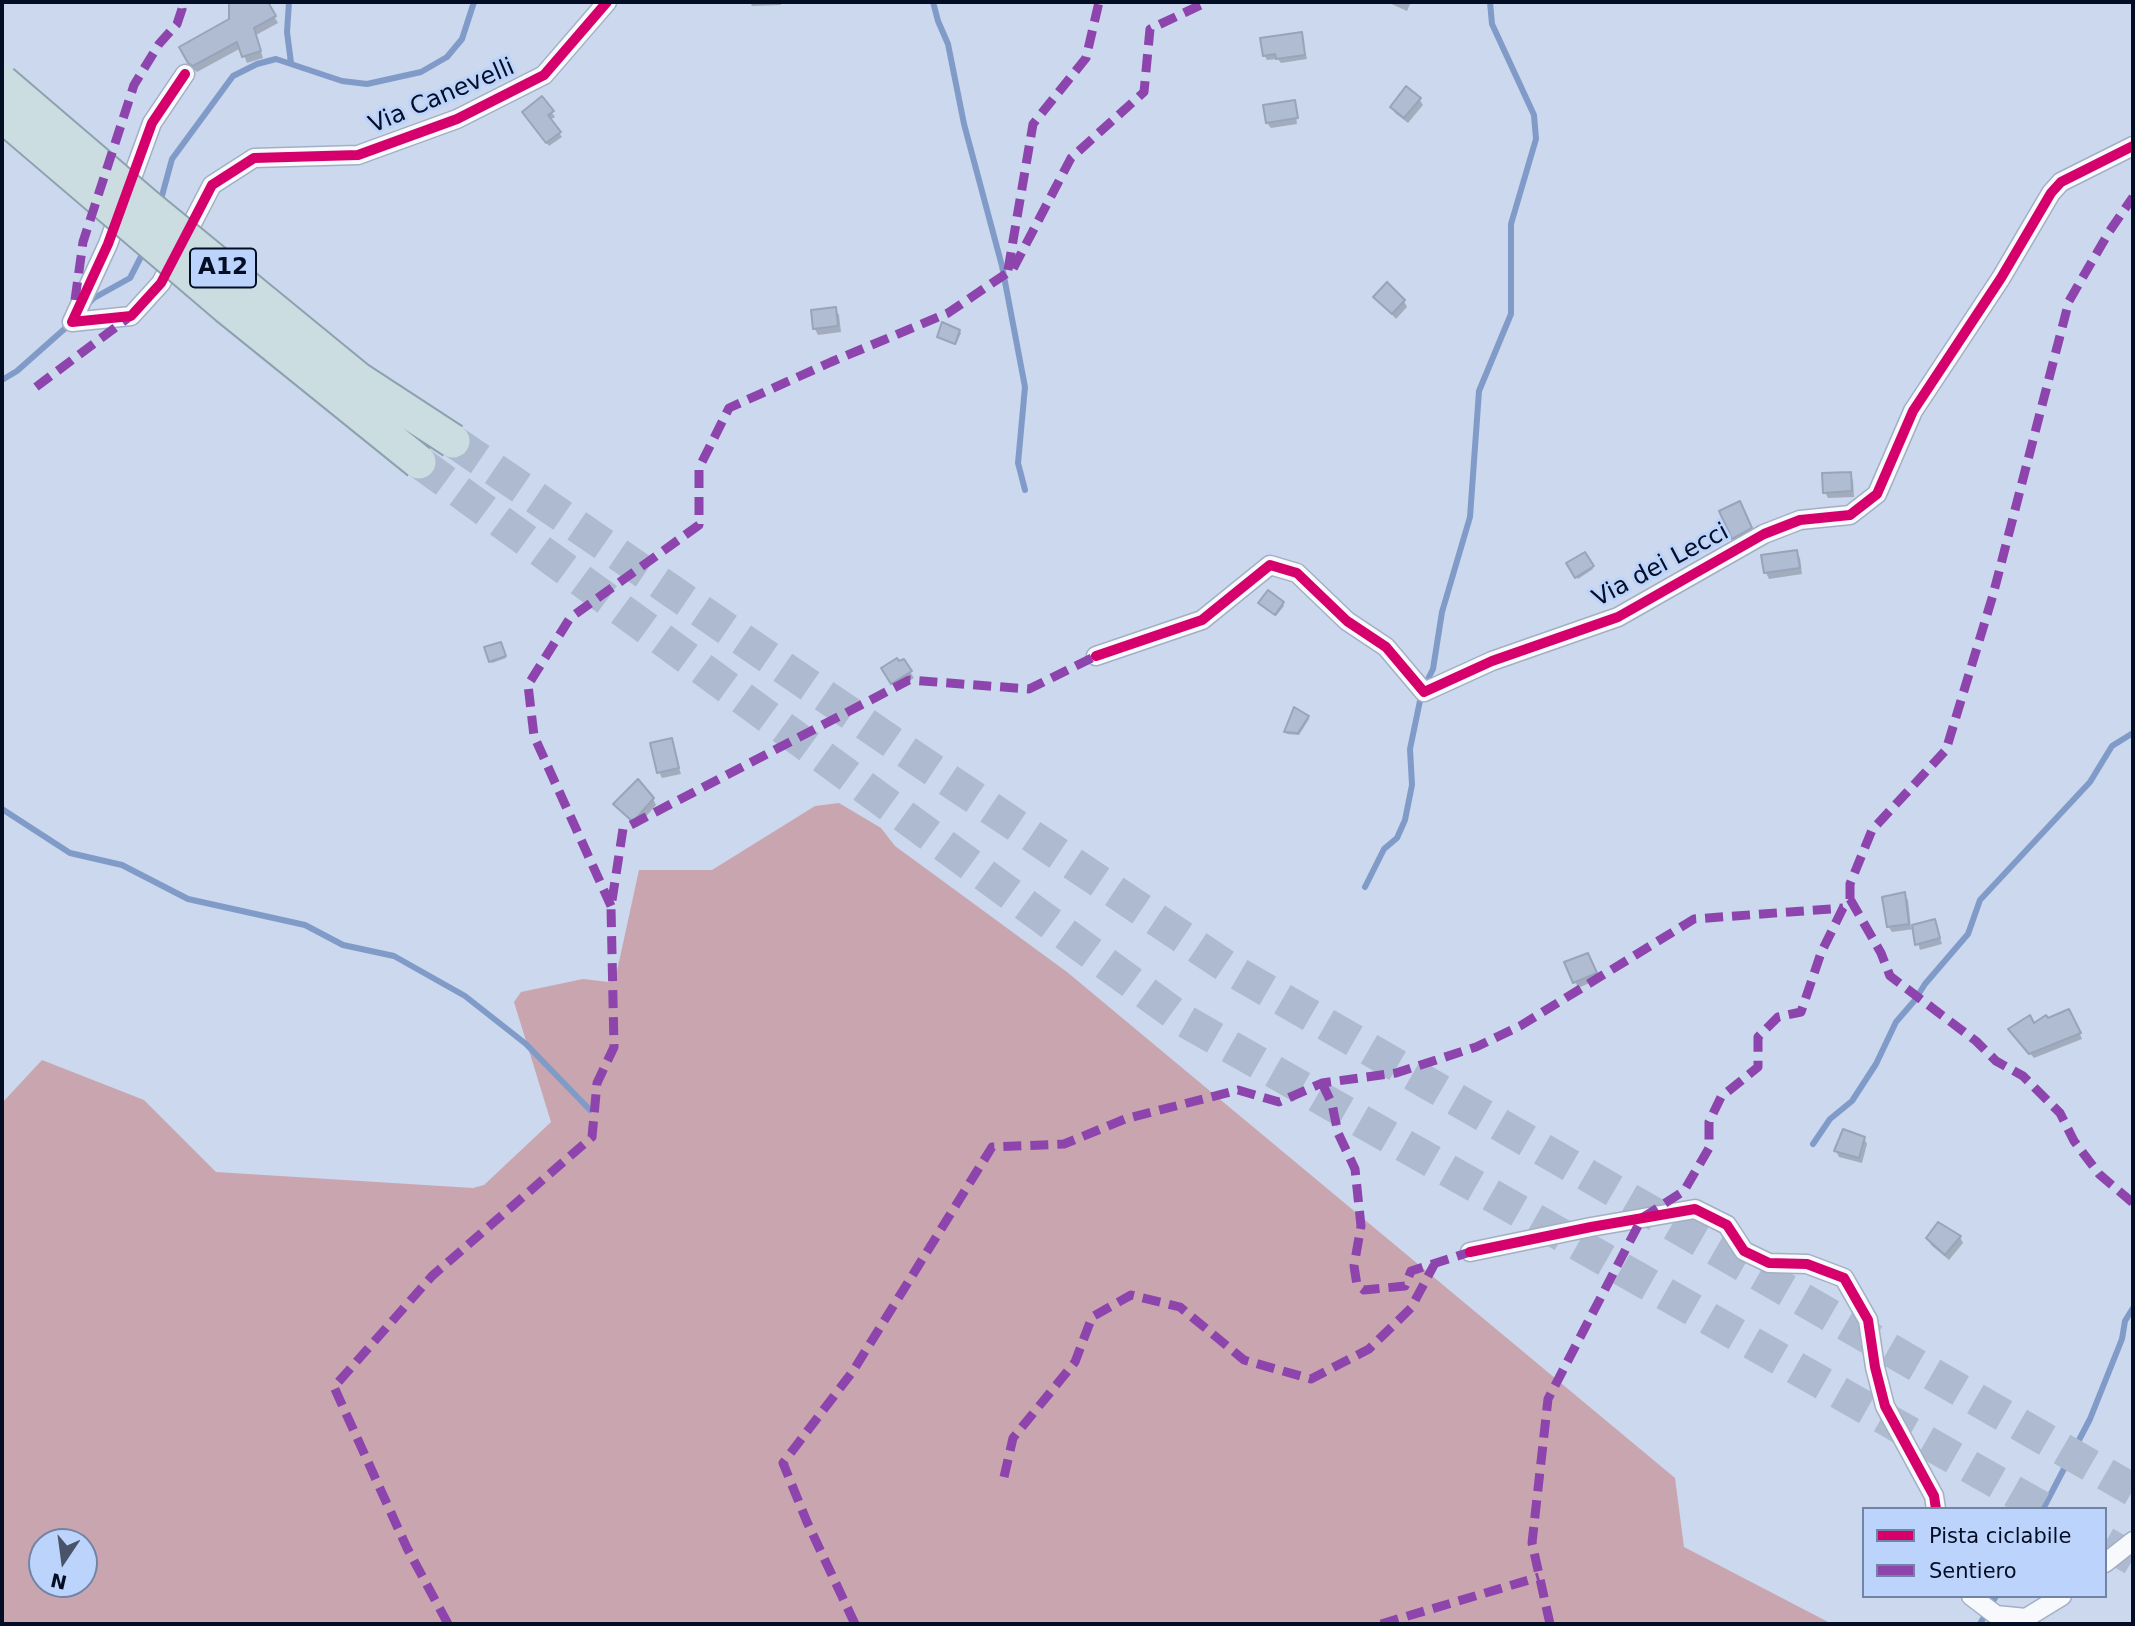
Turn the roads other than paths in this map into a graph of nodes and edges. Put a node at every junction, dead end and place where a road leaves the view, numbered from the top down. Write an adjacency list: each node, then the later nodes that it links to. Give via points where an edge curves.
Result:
1 (607, 2): 2 (street, Via Canevelli, via 544,75 457,119 358,155 254,159 212,185 160,283 131,316 72,322 108,244 152,122)
2 (185, 74)
3 (2, 82): 6 (highway, A12, bridge, via 358,379)
4 (2, 115): 7 (highway, A12, bridge, via 217,299)
5 (2133, 146): 8 (street, Via dei Lecci, via 2062,182 2050,193 2001,278 1913,411 1877,494 1850,514 1800,520 1764,534 1618,617 1424,692 1386,647 1347,621 1297,573 1270,565 1202,620)
6 (453, 441)
7 (419, 462)
8 (1097, 656)
9 (1470, 1252): 10 (street, via 1695,1209 1727,1225 1744,1251 1769,1263 1807,1264 1844,1278 1868,1320 1885,1406)
10 (1936, 1507)
11 (2133, 1541): 12 (street)
12 (2107, 1561)
13 (1974, 1598): 14 (street, via 1996,1615 2026,1618)
14 (2059, 1598)

